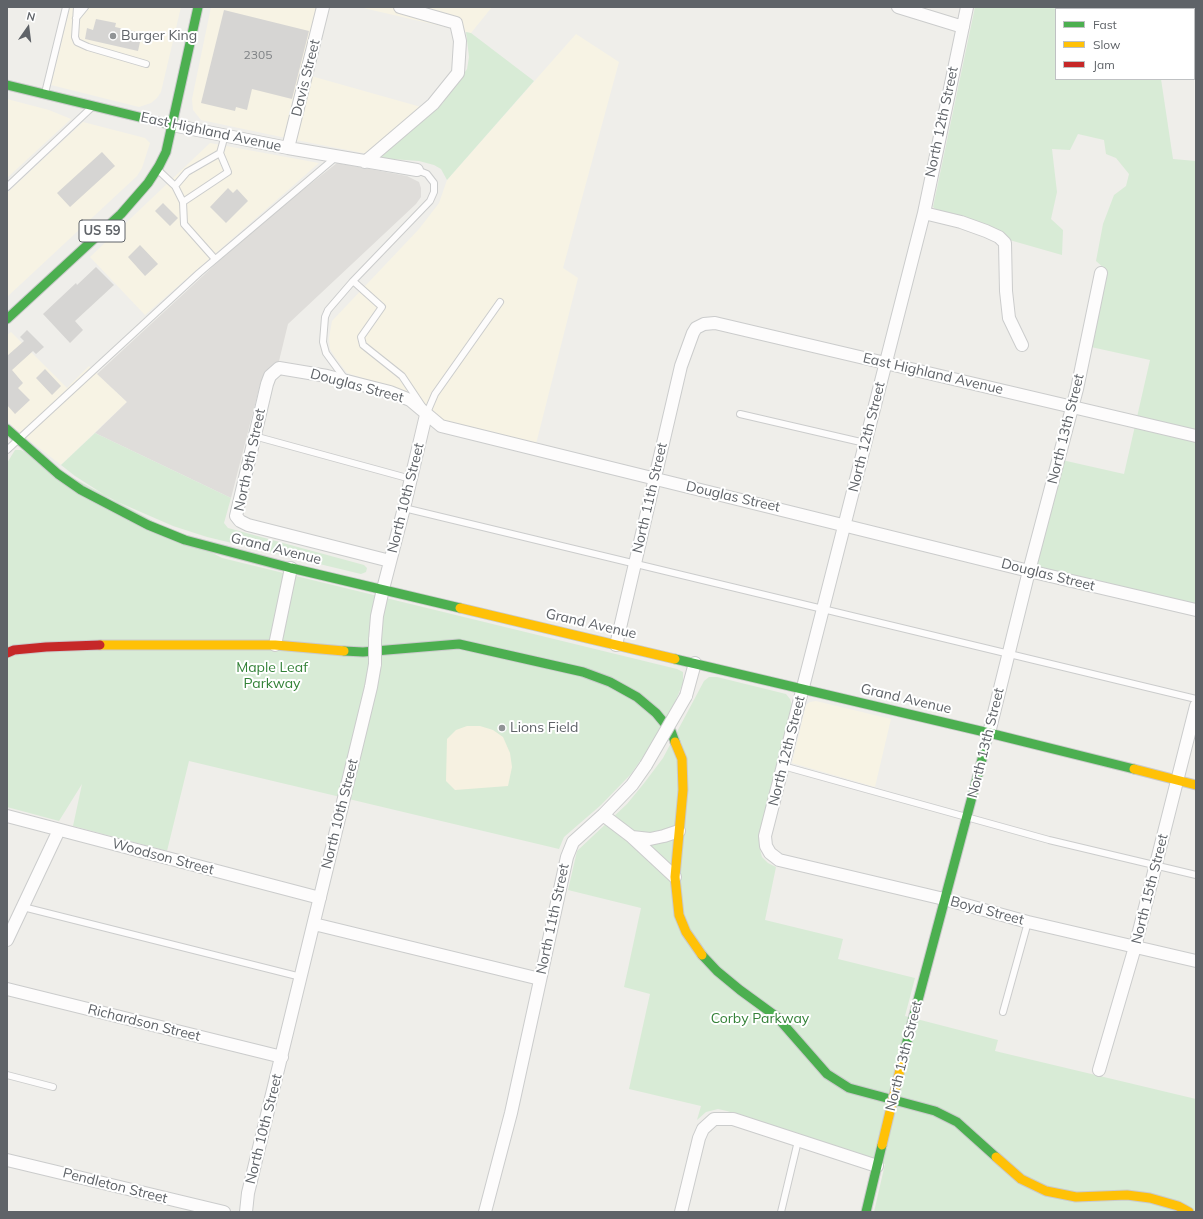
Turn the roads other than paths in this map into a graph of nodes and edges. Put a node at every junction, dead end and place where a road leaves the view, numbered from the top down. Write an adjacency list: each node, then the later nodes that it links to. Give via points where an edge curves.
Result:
1 (66, 7): 13 (lane)
2 (77, 7): 9 (lane)
3 (85, 7): 9 (lane)
4 (198, 7): 15 (street, US 59)
5 (324, 7): 17 (street, Davis Street)
6 (400, 7): 20 (street, via 456,23 460,41 458,73 432,104)
7 (898, 7): 10 (street)
8 (967, 7): 10 (street, North 12th Street)
9 (76, 18): 11 (lane, via 77,42)
10 (962, 27): 26 (street, North 12th Street)
11 (146, 64)
12 (7, 85): 13 (street, East Highland Avenue)
13 (44, 95): 14 (street, East Highland Avenue)
14 (93, 107): 15 (street, East Highland Avenue); 24 (lane)
15 (172, 125): 16 (street, East Highland Avenue); 21 (street, US 59, via 166,152)
16 (225, 135): 17 (street, East Highland Avenue); 18 (lane)
17 (288, 148): 19 (street, East Highland Avenue)
18 (220, 153): 23 (lane, via 187,172); 25 (lane, via 228,172)
19 (336, 157): 20 (street, East Highland Avenue); 27 (lane)
20 (365, 162): 22 (street, East Highland Avenue)
21 (157, 169): 23 (lane); 31 (street, US 59, via 121,214)
22 (417, 170): 29 (lane, via 427,174 434,183 430,201)
23 (175, 186): 25 (lane)
24 (7, 187)
25 (183, 202): 27 (lane, via 184,224)
26 (924, 213): 32 (street, via 986,231 1005,243 1009,318); 34 (street, North 12th Street)
27 (215, 259): 43 (lane)
28 (1101, 273): 37 (street, North 13th Street)
29 (353, 281): 36 (lane, via 328,310 323,342 326,353); 39 (lane, via 382,307 361,338 362,346 402,376)
30 (500, 302): 39 (lane, via 435,394)
31 (7, 319)
32 (1022, 345)
33 (686, 352): 34 (street, East Highland Avenue, via 696,328 715,323); 47 (street, North 11th Street)
34 (886, 362): 37 (street, East Highland Avenue); 44 (street, North 12th Street)
35 (279, 368): 36 (street, Douglas Street); 41 (street, North 9th Street, via 270,376 267,384)
36 (346, 380): 39 (street, Douglas Street, via 410,400)
37 (1073, 407): 42 (street, East Highland Avenue); 53 (street, North 13th Street)
38 (740, 414): 44 (lane)
39 (426, 415): 46 (street, North 10th Street); 47 (street, Douglas Street, via 441,426)
40 (7, 429): 43 (street, Grand Avenue)
41 (254, 436): 46 (lane); 50 (street, North 9th Street, via 236,516 240,521)
42 (1196, 436)
43 (18, 440): 45 (lane); 52 (street, Grand Avenue, via 75,486 148,525 184,540)
44 (865, 443): 49 (street, North 12th Street)
45 (7, 450)
46 (411, 479): 48 (street, North 10th Street)
47 (655, 479): 49 (street, Douglas Street); 51 (street, North 11th Street)
48 (404, 508): 50 (street, North 10th Street); 51 (lane)
49 (845, 524): 53 (street, Douglas Street); 55 (street, North 12th Street)
50 (390, 561): 54 (street, North 10th Street)
51 (635, 563): 55 (lane); 57 (street, North 11th Street)
52 (291, 568): 54 (street, Grand Avenue); 58 (street)
53 (1029, 571): 56 (street, Douglas Street); 60 (street, North 13th Street)
54 (383, 590): 57 (street, Grand Avenue); 79 (street, North 10th Street, bridge, via 377,616 371,688)
55 (823, 608): 60 (lane); 62 (street, North 12th Street)
56 (1196, 610)
57 (616, 645): 61 (street, Grand Avenue)
58 (275, 646): 59 (street, via 109,645 46,647); 73 (street, via 363,652 447,644 473,646 583,672 610,682 637,697 656,713 671,731 682,759 684,777)
59 (7, 653)
60 (1008, 655): 63 (lane); 65 (street, North 13th Street)
61 (695, 663): 62 (street, Grand Avenue); 69 (street, North 11th Street, bridge, via 686,696 646,766 632,785)
62 (802, 689): 65 (street, Grand Avenue); 66 (street, North 12th Street)
63 (1196, 699)
64 (1196, 706): 67 (street, North 15th Street)
65 (989, 733): 67 (street, Grand Avenue); 71 (street, North 13th Street)
66 (783, 766): 71 (lane); 75 (street, North 12th Street, via 765,836 770,854)
67 (1178, 780): 68 (street, Grand Avenue); 76 (street, North 15th Street)
68 (1196, 785)
69 (603, 815): 74 (street); 88 (street, North 11th Street, via 573,842 566,858)
70 (7, 816): 72 (street, Woodson Street)
71 (968, 817): 76 (lane); 80 (street, North 13th Street)
72 (59, 830): 79 (street, Woodson Street); 81 (street)
73 (678, 831): 74 (street, via 650,839); 78 (street)
74 (632, 836): 78 (street)
75 (778, 860): 80 (street, Boyd Street)
76 (1156, 866): 77 (lane); 85 (street, North 15th Street)
77 (1196, 875)
78 (675, 877): 104 (street, via 679,915 698,951 717,971 777,1017 827,1074 849,1088 935,1111 957,1122 1021,1179 1046,1191 1076,1197 1128,1195 1150,1198)
79 (320, 898): 83 (street, North 10th Street)
80 (944, 899): 82 (street, Boyd Street); 97 (street, North 13th Street, bridge)
81 (23, 907): 84 (street); 87 (lane)
82 (1028, 922): 85 (street, Boyd Street); 90 (lane)
83 (314, 924): 87 (street, North 10th Street); 88 (street)
84 (7, 940)
85 (1135, 947): 86 (street, Boyd Street); 92 (street, North 15th Street)
86 (1196, 961)
87 (301, 977): 91 (street, North 10th Street)
88 (540, 979): 100 (street, North 11th Street, via 511,1113)
89 (7, 989): 91 (street, Richardson Street)
90 (1003, 1012)
91 (282, 1057): 99 (street, North 10th Street, via 248,1193)
92 (1099, 1070)
93 (7, 1075): 94 (lane)
94 (53, 1087)
95 (798, 1141): 97 (street); 101 (street, via 732,1119 714,1119 703,1129 699,1138); 102 (lane)
96 (7, 1160): 98 (street, Pendleton Street)
97 (877, 1166): 103 (street, North 13th Street)
98 (224, 1212)
99 (246, 1212)
100 (485, 1212)
101 (682, 1212)
102 (781, 1212)
103 (866, 1212)
104 (1189, 1212)

